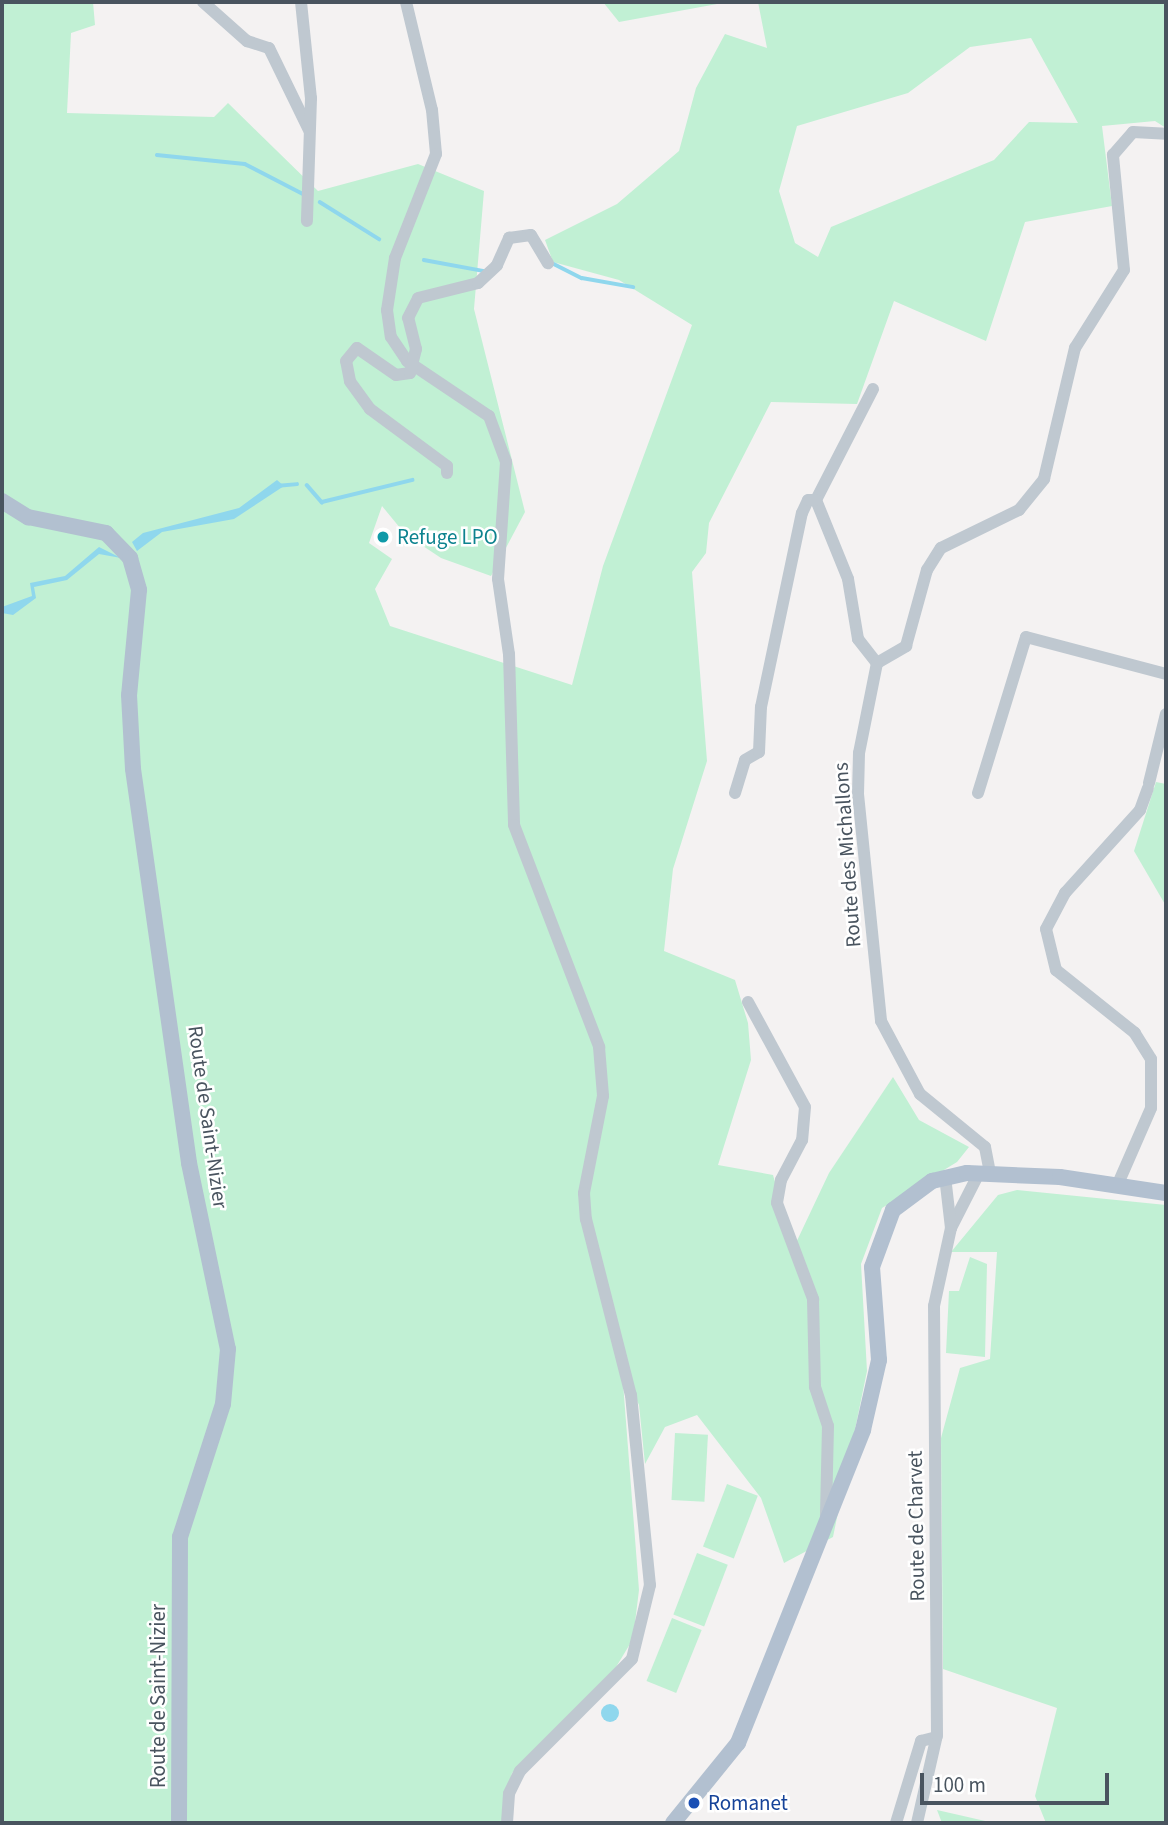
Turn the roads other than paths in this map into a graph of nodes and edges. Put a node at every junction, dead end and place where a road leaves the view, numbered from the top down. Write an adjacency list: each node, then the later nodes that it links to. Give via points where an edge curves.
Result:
1 (203, 2): 4 (street, via 247,41 269,48)
2 (301, 2): 4 (street)
3 (406, 2): 8 (street, via 432,110 436,154 387,294 391,337)
4 (309, 131): 6 (street)
5 (1166, 134): 13 (street, via 1133,132 1113,155 1124,270 1075,348 1044,478 1019,510 941,548 927,570 906,646)
6 (307, 220)
7 (548, 263): 8 (street, via 531,235 509,238 497,265 478,283 418,298 408,318)
8 (413, 363): 10 (street, via 410,373 396,375 357,348 346,370 370,409 447,466); 28 (street, via 489,416 506,462 498,579 509,654 514,825 599,1047 603,1096 584,1193 586,1219 631,1395 650,1585 632,1658 520,1771 509,1794)
9 (873, 389): 11 (street)
10 (447, 473)
11 (816, 500): 13 (street, via 848,579 858,639); 16 (street, via 808,500 802,513 761,707 759,752 738,774)
12 (2, 501): 27 (main road, Route de Saint-Nizier, via 28,517 106,533 130,558 139,590 129,695 133,769 189,1163 228,1349 223,1404 180,1537)
13 (877, 663): 19 (street, Route des Michallons, via 858,794 879,1014 920,1094 985,1147)
14 (1166, 674): 17 (street, via 1026,637)
15 (1166, 714): 21 (street, via 1140,810 1065,893 1046,929 1056,970 1135,1033 1151,1059 1151,1108)
16 (735, 793)
17 (978, 793)
18 (748, 1002): 24 (street, via 805,1107 802,1140 780,1180 777,1203 813,1299 817,1332 812,1361 828,1426)
19 (984, 1173): 20 (main road); 21 (main road); 23 (street, Route de Charvet)
20 (945, 1176): 23 (street, Route de Charvet); 24 (main road, via 902,1201 880,1236 872,1267 876,1386)
21 (1117, 1186): 22 (main road)
22 (1166, 1193)
23 (951, 1228): 25 (street, Route de Charvet, via 934,1306)
24 (826, 1527): 26 (main road, via 738,1743)
25 (937, 1737): 29 (street, via 921,1741); 30 (street, Route de Charvet)
26 (678, 1819)
27 (179, 1823)
28 (507, 1823)
29 (895, 1823)
30 (917, 1823)

